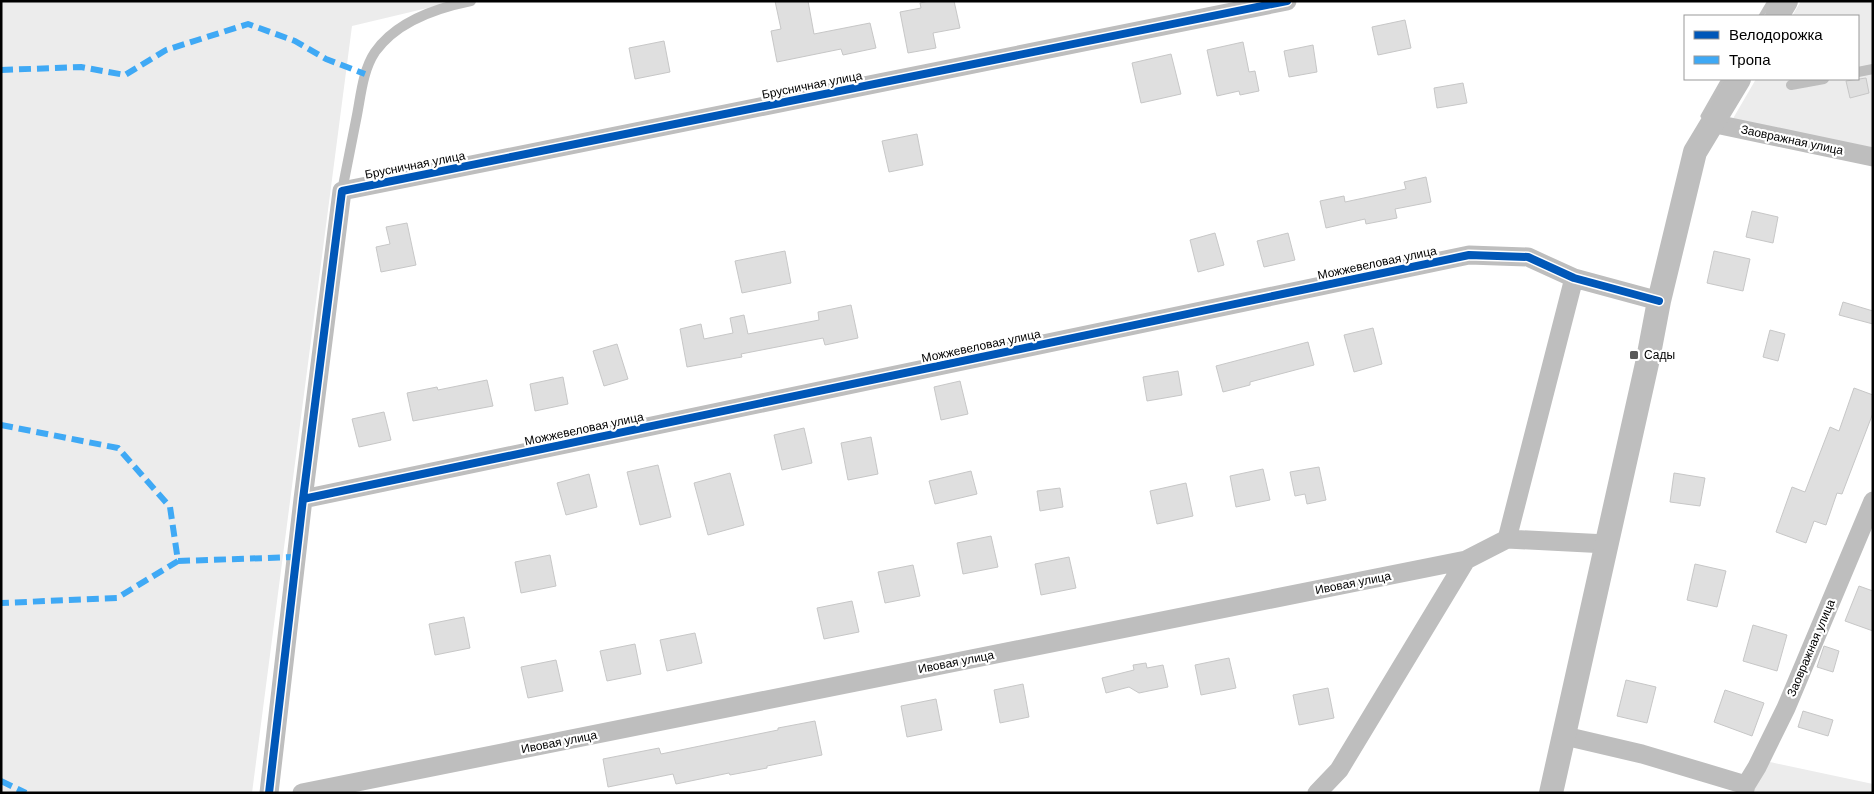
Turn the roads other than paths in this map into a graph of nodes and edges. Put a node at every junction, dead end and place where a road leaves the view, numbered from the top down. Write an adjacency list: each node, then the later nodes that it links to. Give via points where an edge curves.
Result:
1 (471, 1): 12 (lane, via 432,11 408,23 387,38 374,54 365,74)
2 (1287, 1): 12 (street, Брусничная улица)
3 (1786, 1): 4 (street)
4 (1778, 15)
5 (1873, 69): 6 (lane)
6 (1859, 72)
7 (1738, 80): 10 (street)
8 (1818, 80): 9 (lane)
9 (1791, 85)
10 (1712, 123): 11 (street, Заовражная улица); 14 (street, via 1695,152)
11 (1873, 157)
12 (342, 191): 15 (street)
13 (1574, 278): 14 (street, Можжевеловая улица); 15 (street, Можжевеловая улица, via 1528,257 1469,255); 17 (street)
14 (1659, 301): 18 (street)
15 (303, 499): 22 (street)
16 (1873, 501): 21 (street, Заовражная улица, via 1786,708)
17 (1507, 539): 18 (street, Ивовая улица); 19 (street, Ивовая улица)
18 (1607, 544): 20 (street)
19 (1466, 560): 23 (street, Ивовая улица); 24 (street, via 1339,770)
20 (1564, 736): 21 (street, via 1642,754); 25 (street)
21 (1745, 789)
22 (269, 793)
23 (302, 793)
24 (1317, 793)
25 (1551, 793)

